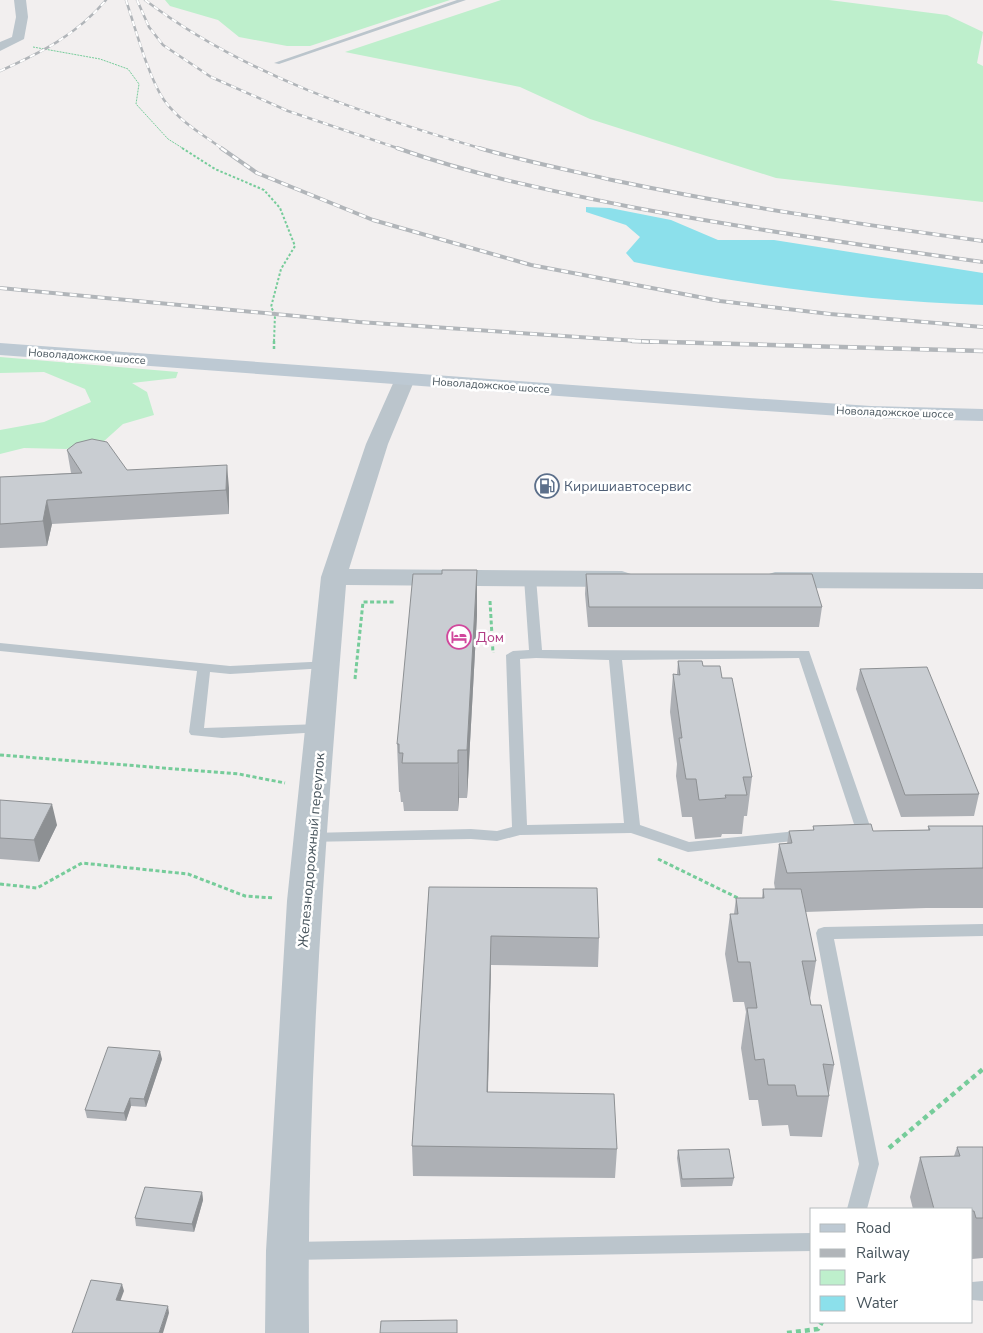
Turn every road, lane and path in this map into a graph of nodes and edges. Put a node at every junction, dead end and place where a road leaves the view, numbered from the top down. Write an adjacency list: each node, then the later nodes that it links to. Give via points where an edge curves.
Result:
1 (20, 0): 3 (street)
2 (463, 0): 6 (lane)
3 (22, 17): 4 (street); 5 (street, via 18,39)
4 (7, 18)
5 (1, 46): 8 (path, via 61,50 100,59 128,70 138,84 136,104 168,139 215,169 264,190 280,208 295,246 281,269 271,307 275,314)
6 (277, 63)
7 (0, 349): 8 (main road, Новоладожское шоссе)
8 (274, 370): 9 (main road, Новоладожское шоссе)
9 (405, 379): 10 (main road, Новоладожское шоссе, via 871,412); 11 (street, Железнодорожный переулок, via 377,444)
10 (983, 415)
11 (334, 577): 12 (street); 22 (street, Железнодорожный переулок)
12 (530, 578): 13 (street); 19 (lane)
13 (648, 579)
14 (756, 579): 15 (street)
15 (983, 581)
16 (482, 601): 21 (path, via 492,601)
17 (402, 602): 24 (path, via 363,602)
18 (0, 647): 23 (lane)
19 (536, 654): 20 (lane); 29 (lane, via 513,655)
20 (615, 656): 28 (lane); 28 (lane, via 804,654 863,829 688,847)
21 (493, 660)
22 (326, 664): 23 (lane, via 230,670); 25 (street, Железнодорожный переулок)
23 (204, 667): 25 (lane, via 196,732)
24 (355, 680)
25 (321, 728): 27 (street, Железнодорожный переулок)
26 (0, 755): 27 (path, via 239,774)
27 (316, 788): 30 (street, Железнодорожный переулок)
28 (632, 828): 29 (lane); 33 (path, via 655,857)
29 (520, 830): 30 (lane, via 497,836)
30 (311, 838): 32 (street, Железнодорожный переулок)
31 (0, 884): 32 (path, via 37,888 82,863 188,874 245,896)
32 (304, 901): 39 (street, Железнодорожный переулок)
33 (746, 902)
34 (983, 930): 36 (lane, via 824,933)
35 (983, 1070): 36 (path)
36 (869, 1164): 37 (lane)
37 (857, 1208)
38 (810, 1242): 39 (lane)
39 (287, 1251): 41 (street, Железнодорожный переулок)
40 (821, 1323): 42 (path, via 818,1329)
41 (287, 1333)
42 (787, 1333)

